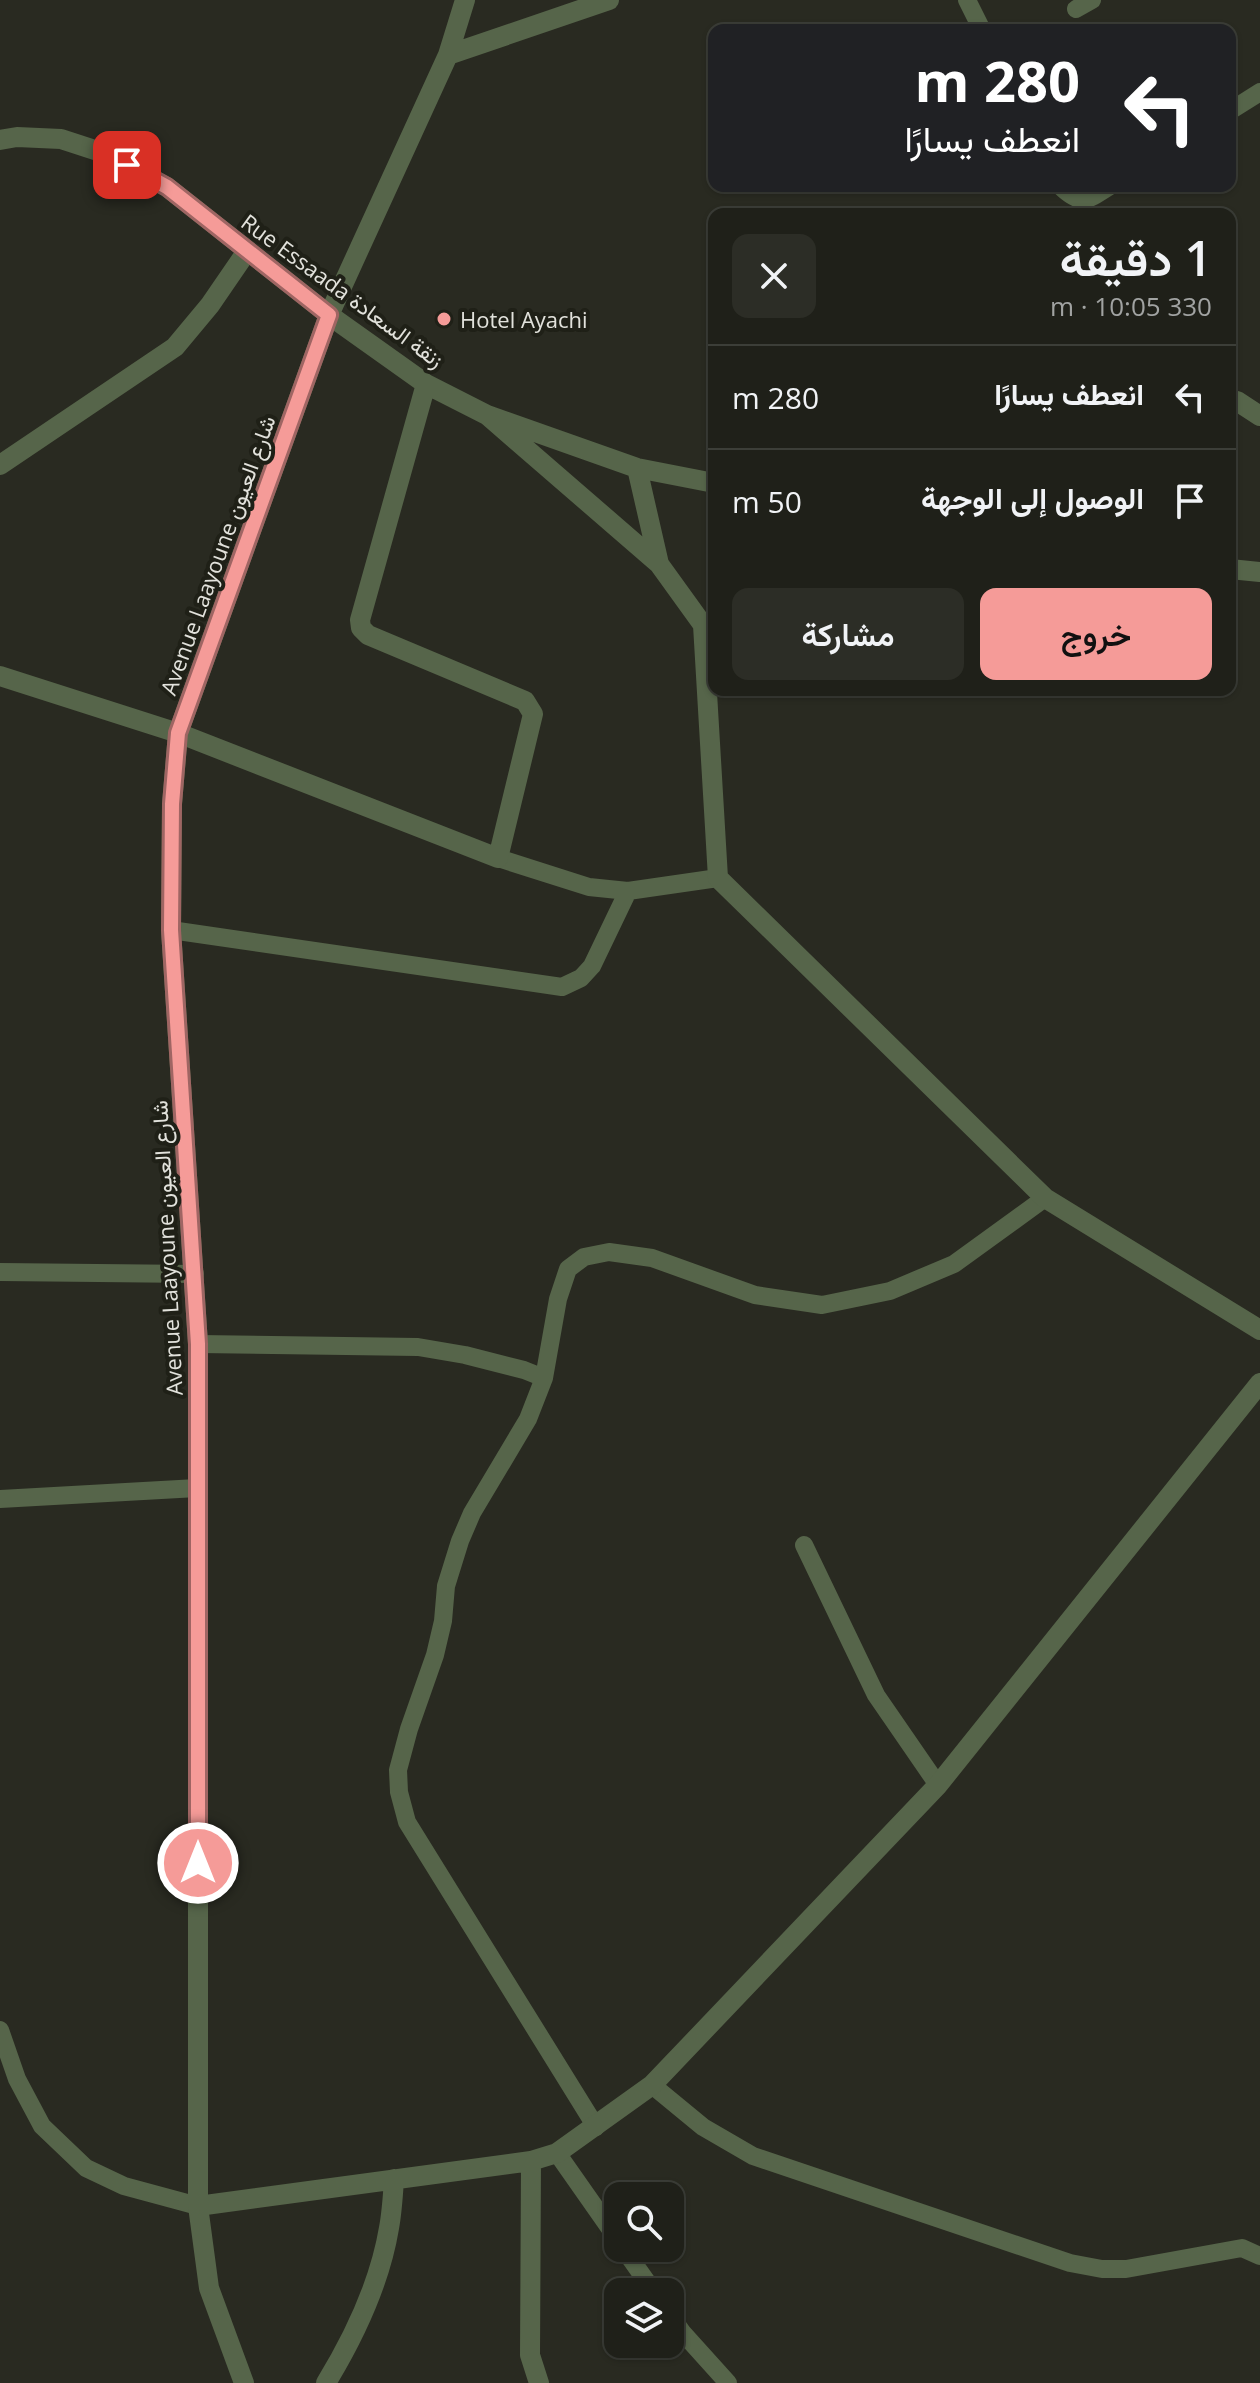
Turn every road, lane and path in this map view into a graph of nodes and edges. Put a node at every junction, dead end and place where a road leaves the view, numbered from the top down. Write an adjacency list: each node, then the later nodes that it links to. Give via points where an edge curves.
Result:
1 (465, 0): 5 (street, Avenue Laayoune شارع العيون)
2 (609, 0): 5 (street)
3 (967, 0): 4 (lane)
4 (979, 24)
5 (448, 55): 13 (street, Avenue Laayoune شارع العيون)
6 (1260, 92): 7 (lane)
7 (1236, 107)
8 (0, 140): 12 (street, Rue Essaada زنقة السعادة, via 61,139 107,154 167,187)
9 (1066, 192): 11 (lane)
10 (1101, 192): 11 (lane)
11 (1080, 207)
12 (247, 251): 13 (street, Rue Essaada زنقة السعادة); 18 (street, via 175,347)
13 (329, 315): 14 (street, Rue Essaada زنقة السعادة); 25 (street, Avenue Laayoune شارع العيون)
14 (426, 384): 16 (street, Rue Essaada زنقة السعادة); 26 (street, via 361,628 525,701 533,714)
15 (1236, 401): 17 (street)
16 (487, 415): 19 (street, Rue Essaada زنقة السعادة); 21 (street)
17 (1260, 416)
18 (0, 465)
19 (637, 468): 20 (street, Rue Essaada زنقة السعادة); 21 (street)
20 (708, 482)
21 (659, 564): 27 (street, via 703,625)
22 (1236, 570): 23 (street)
23 (1260, 572)
24 (0, 676): 25 (street)
25 (178, 733): 26 (street); 29 (street, Avenue Laayoune شارع العيون)
26 (498, 858): 28 (lane, via 589,887)
27 (718, 878): 28 (lane); 30 (street)
28 (628, 891): 29 (lane, via 592,966 562,987)
29 (171, 930): 32 (street, Avenue Laayoune شارع العيون)
30 (1045, 1198): 33 (street); 35 (lane, via 954,1264 890,1291 822,1305 755,1295 652,1258 609,1252 584,1257 568,1269 558,1299)
31 (0, 1272): 32 (lane)
32 (195, 1274): 34 (street, Avenue Laayoune شارع العيون)
33 (1260, 1330)
34 (198, 1344): 35 (lane, via 418,1347); 37 (street, Avenue Laayoune شارع العيون)
35 (544, 1378): 43 (lane, via 528,1419 460,1541 446,1586 435,1655 398,1770 399,1792 407,1822)
36 (1260, 1383): 40 (street)
37 (197, 1488): 38 (lane); 47 (street, Avenue Laayoune شارع العيون)
38 (0, 1499)
39 (804, 1545): 40 (lane, via 876,1695)
40 (938, 1785): 42 (street)
41 (0, 2030): 47 (lane, via 17,2079 42,2126 86,2168 124,2186)
42 (652, 2085): 43 (street); 49 (lane, via 703,2127 753,2156 1070,2263 1126,2269 1242,2248)
43 (596, 2127): 44 (street)
44 (557, 2153): 45 (street); 48 (lane)
45 (531, 2161): 46 (street); 53 (street, via 530,2355)
46 (394, 2179): 47 (street); 52 (street, via 379,2267 362,2314)
47 (198, 2206): 51 (street, Avenue Laayoune شارع العيون, via 209,2288)
48 (604, 2220)
49 (1260, 2256)
50 (684, 2334): 54 (lane)
51 (244, 2383)
52 (326, 2383)
53 (539, 2383)
54 (728, 2383)

